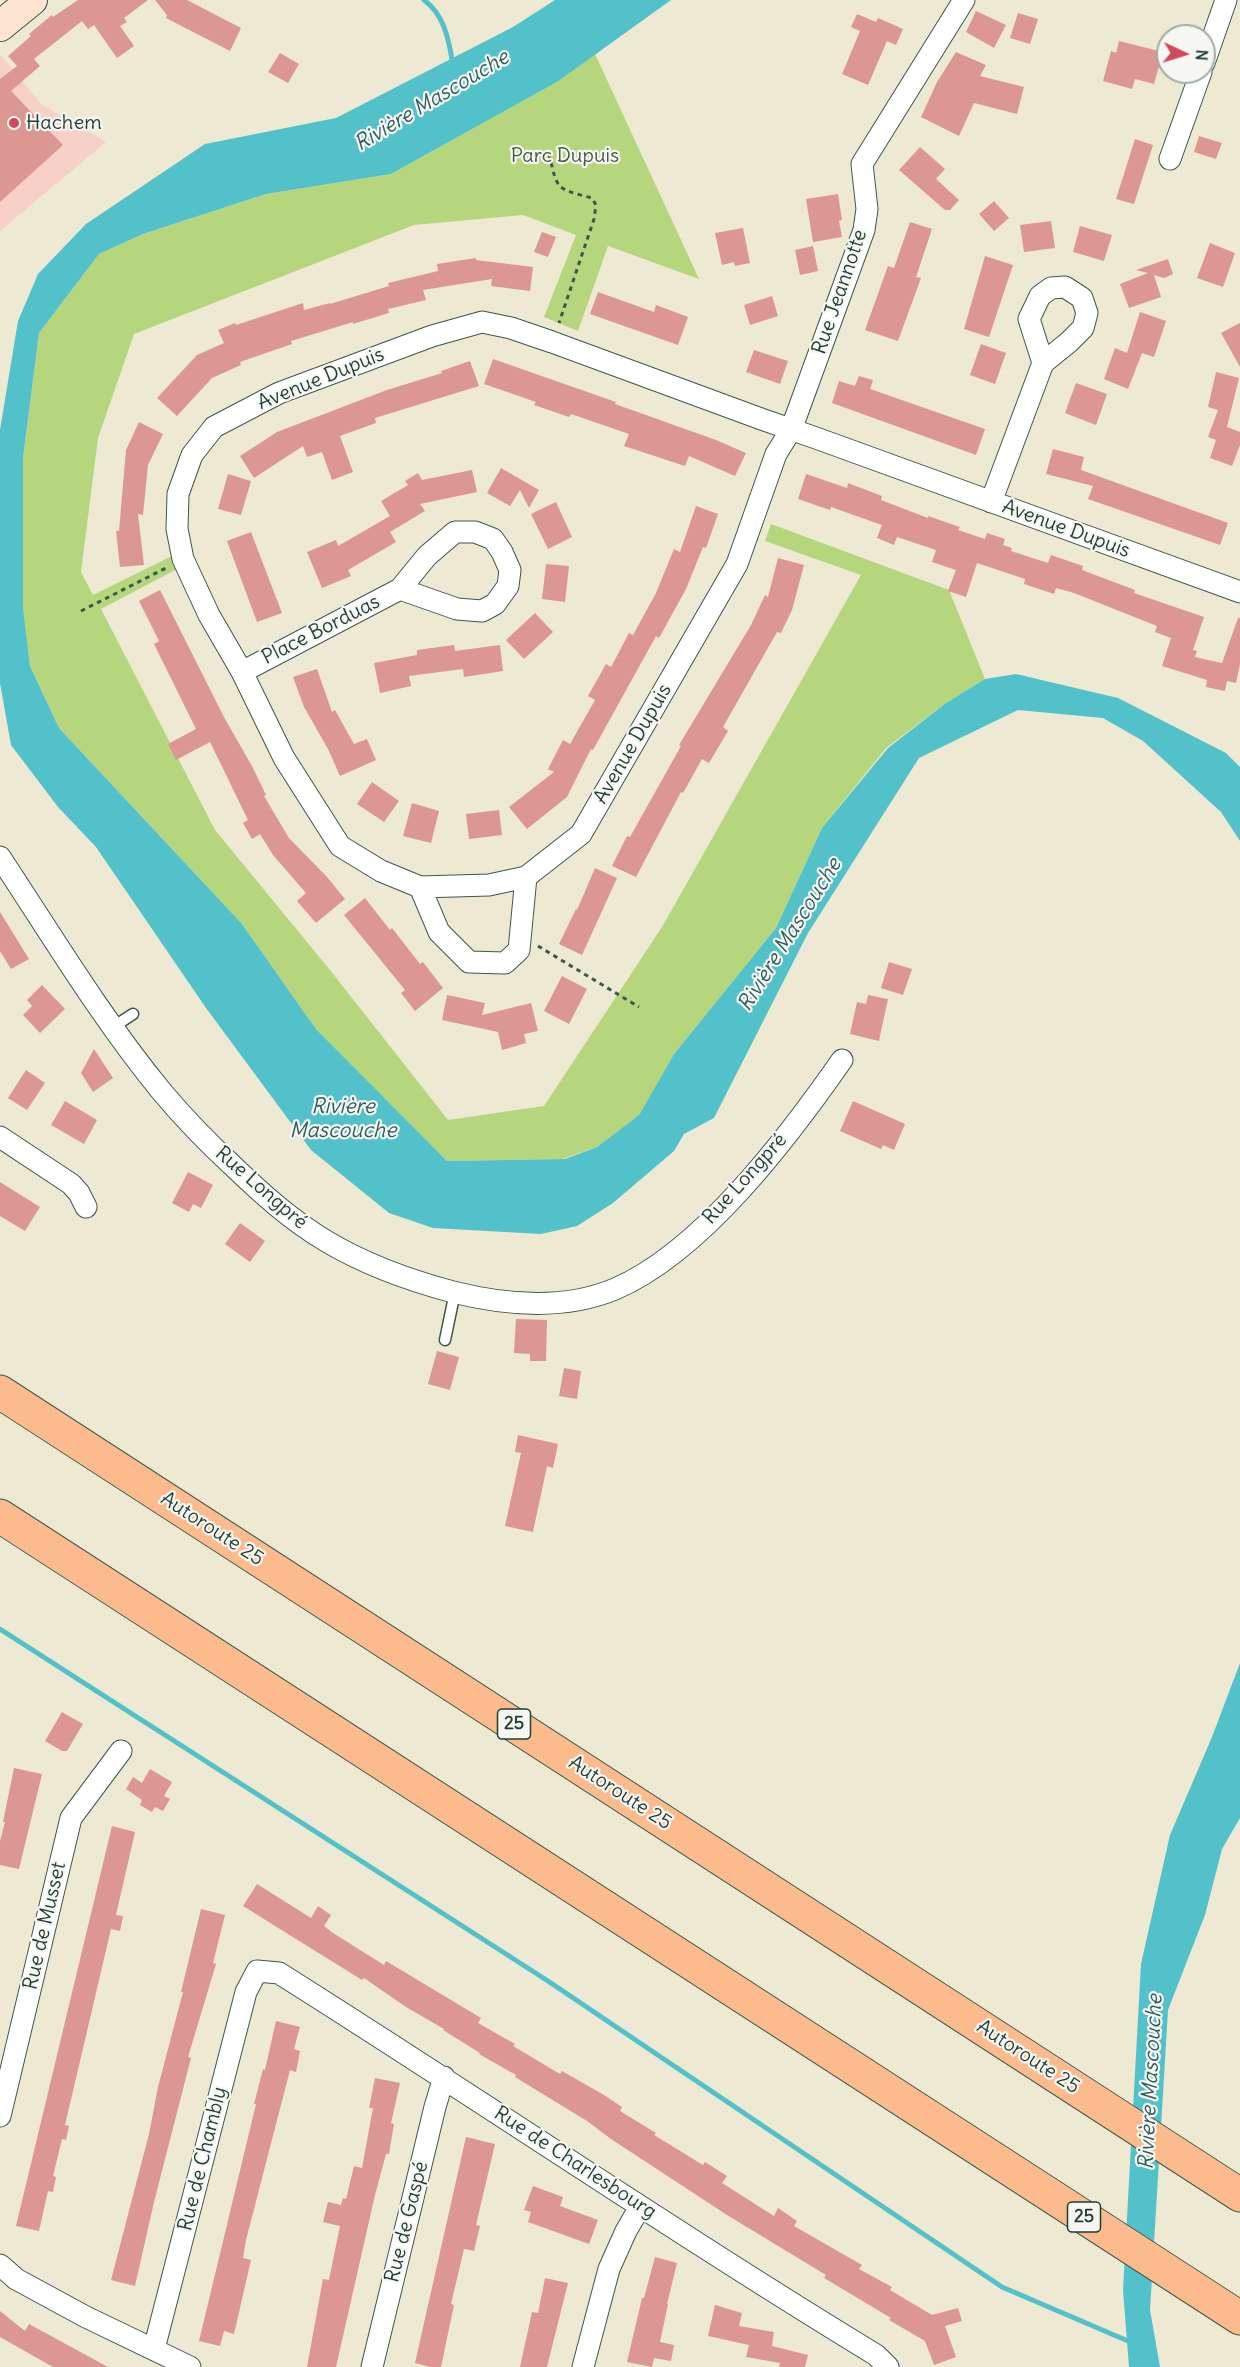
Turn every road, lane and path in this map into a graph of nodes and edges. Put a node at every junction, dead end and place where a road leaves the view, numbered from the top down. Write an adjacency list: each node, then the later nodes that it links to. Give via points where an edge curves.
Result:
1 (32, 0): 4 (main road)
2 (964, 0): 11 (street, Rue Jeannotte, via 862,164 867,209 864,230)
3 (1226, 0): 5 (street)
4 (0, 26)
5 (1216, 29)
6 (1197, 84): 8 (street)
7 (549, 154): 9 (path, via 557,186 591,198 596,205)
8 (1170, 159)
9 (552, 342): 11 (street, Avenue Dupuis); 13 (street, Avenue Dupuis, via 482,322 432,336 279,393 214,427 192,455 178,494 177,529)
10 (1043, 363): 12 (street)
11 (791, 429): 12 (street, Avenue Dupuis); 19 (street, Avenue Dupuis, via 776,454 737,564 581,834)
12 (991, 502): 15 (street, Avenue Dupuis)
13 (183, 559): 16 (path); 17 (street, Avenue Dupuis)
14 (400, 589): 14 (street, Place Borduas, via 457,609 482,611 495,604 508,586 510,570 493,539 475,532 455,532 427,556); 17 (street, Place Borduas)
15 (1240, 592)
16 (81, 611)
17 (242, 672): 20 (street, Avenue Dupuis, via 284,758 340,846 381,871)
18 (0, 857): 24 (street, Rue Longpré)
19 (525, 877): 20 (street, Avenue Dupuis, via 489,885); 21 (street)
20 (420, 887): 21 (street, via 439,932 468,962 505,963 519,950)
21 (521, 936): 22 (path)
22 (639, 1007)
23 (133, 1014): 24 (lane)
24 (113, 1027): 28 (street, Rue Longpré, via 179,1111 251,1184 292,1218 362,1260)
25 (842, 1060): 28 (street, Rue Longpré, via 755,1172 693,1236 642,1275 587,1299 561,1302 503,1300)
26 (0, 1137): 27 (street, via 65,1179)
27 (86, 1207)
28 (455, 1292): 29 (lane)
29 (445, 1340)
30 (0, 1392): 36 (highway, Autoroute 25 / 25)
31 (0, 1516): 39 (highway, 25)
32 (121, 1751): 35 (street, Rue de Musset, via 70,1818)
33 (257, 1971): 34 (street, Rue de Charlesbourg, via 279,1973); 40 (street, Rue de Chambly, via 246,1992)
34 (444, 2077): 37 (street, Rue de Charlesbourg); 42 (street, Rue de Gaspé)
35 (0, 2116)
36 (1233, 2190)
37 (640, 2207): 43 (street, via 609,2269); 44 (street, Rue de Charlesbourg, via 876,2355)
38 (0, 2265): 40 (street, via 16,2279 86,2318)
39 (1232, 2313)
40 (154, 2349): 41 (street)
41 (190, 2367)
42 (372, 2367)
43 (583, 2367)
44 (888, 2367)

